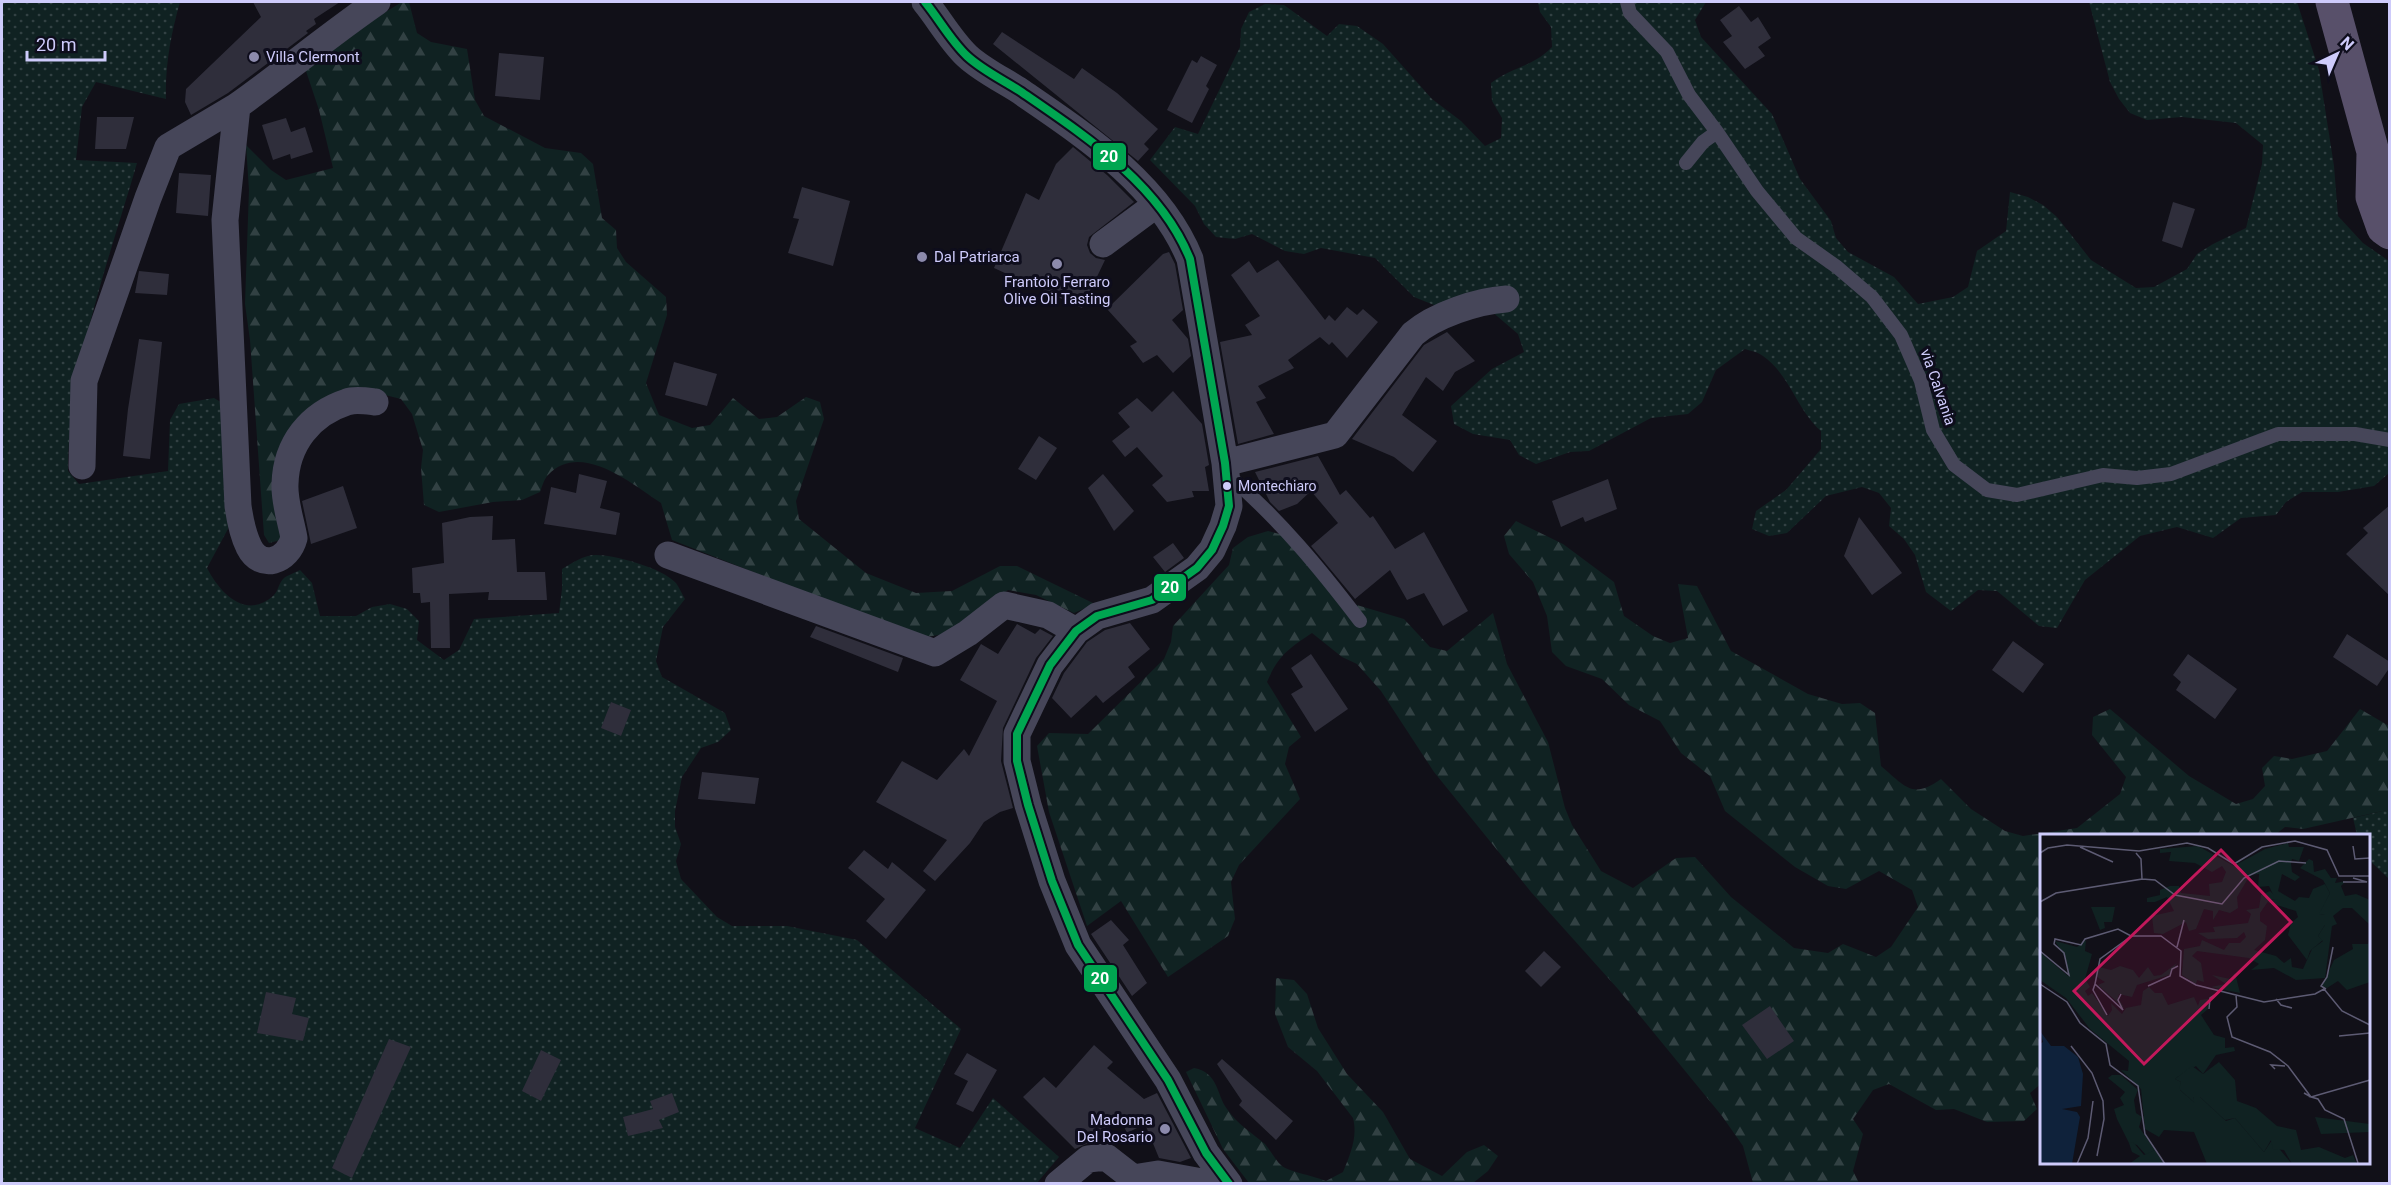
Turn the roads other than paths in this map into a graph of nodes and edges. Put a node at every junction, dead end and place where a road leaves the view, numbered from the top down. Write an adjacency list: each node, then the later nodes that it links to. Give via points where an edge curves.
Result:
1 (377, 2): 5 (street)
2 (925, 2): 8 (street, via 967,56 1080,131)
3 (1627, 2): 6 (lane, via Calvania, via 1630,12 1667,52 1689,95)
4 (2332, 2): 9 (main road, via 2373,152 2372,197 2383,228)
5 (237, 106): 12 (street, via 225,220 233,424 240,521 248,546 259,558 282,558 292,546 285,484 291,448 300,434 317,417 349,401); 14 (street, via 168,147 84,381)
6 (1717, 132): 7 (lane); 13 (lane, via Calvania, via 1757,191 1796,238 1872,297 1901,335 1921,381 1933,430 1954,465 1986,490 2017,495 2103,475 2137,478 2171,474 2278,434 2355,434)
7 (1686, 163)
8 (1157, 204): 10 (street); 15 (street, via 1180,234 1190,259)
9 (2390, 233)
10 (1103, 244)
11 (1506, 299): 15 (street, via 1490,300 1426,322 1335,435)
12 (375, 402)
13 (2390, 440)
14 (82, 466)
15 (1225, 468): 17 (lane, via 1307,551); 18 (street, via 1228,506 1223,526 1212,550 1197,568 1152,600 1097,616)
16 (668, 555): 18 (street, via 935,653 1004,605 1048,615)
17 (1360, 621)
18 (1076, 631): 21 (street, via 1050,665 1017,734 1017,761 1028,805 1078,945 1168,1080 1206,1153)
19 (1058, 1184): 20 (street, via 1088,1159 1106,1157 1133,1178 1158,1174)
20 (1213, 1184)
21 (1229, 1184)

